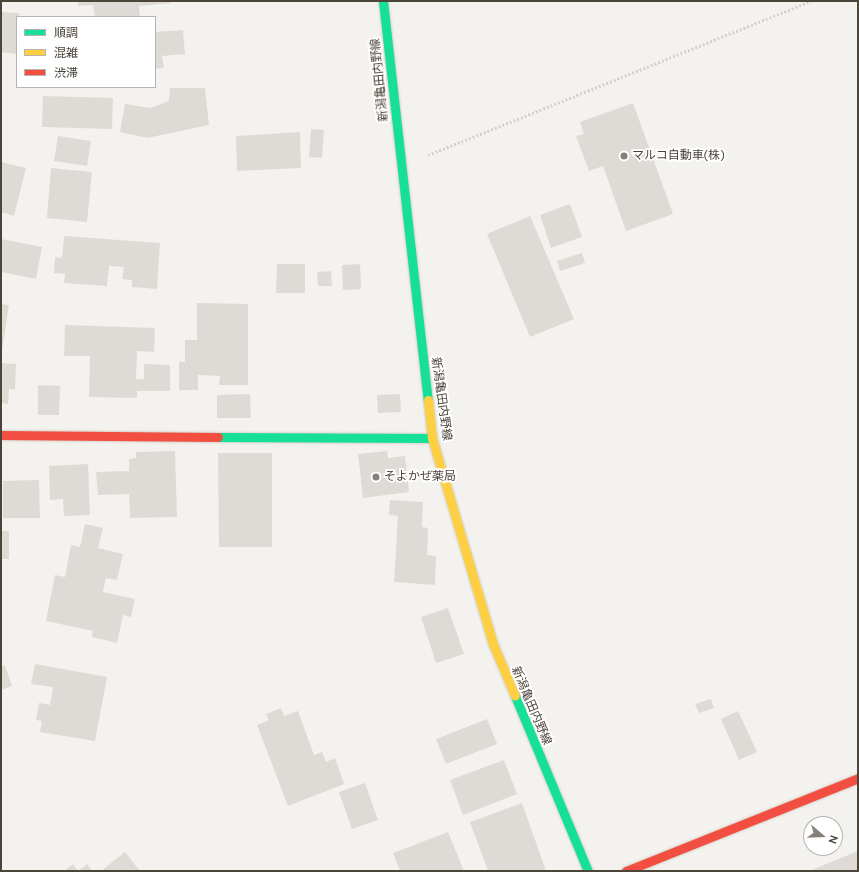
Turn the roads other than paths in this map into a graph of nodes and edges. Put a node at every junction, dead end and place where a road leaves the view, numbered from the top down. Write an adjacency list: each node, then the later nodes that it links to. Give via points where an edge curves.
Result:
1 (383, 1): 3 (main road, 新潟亀田内野線)
2 (1, 435): 3 (main road)
3 (432, 438): 5 (main road, 新潟亀田内野線, via 493,644)
4 (858, 778): 6 (main road)
5 (588, 871)
6 (626, 871)

